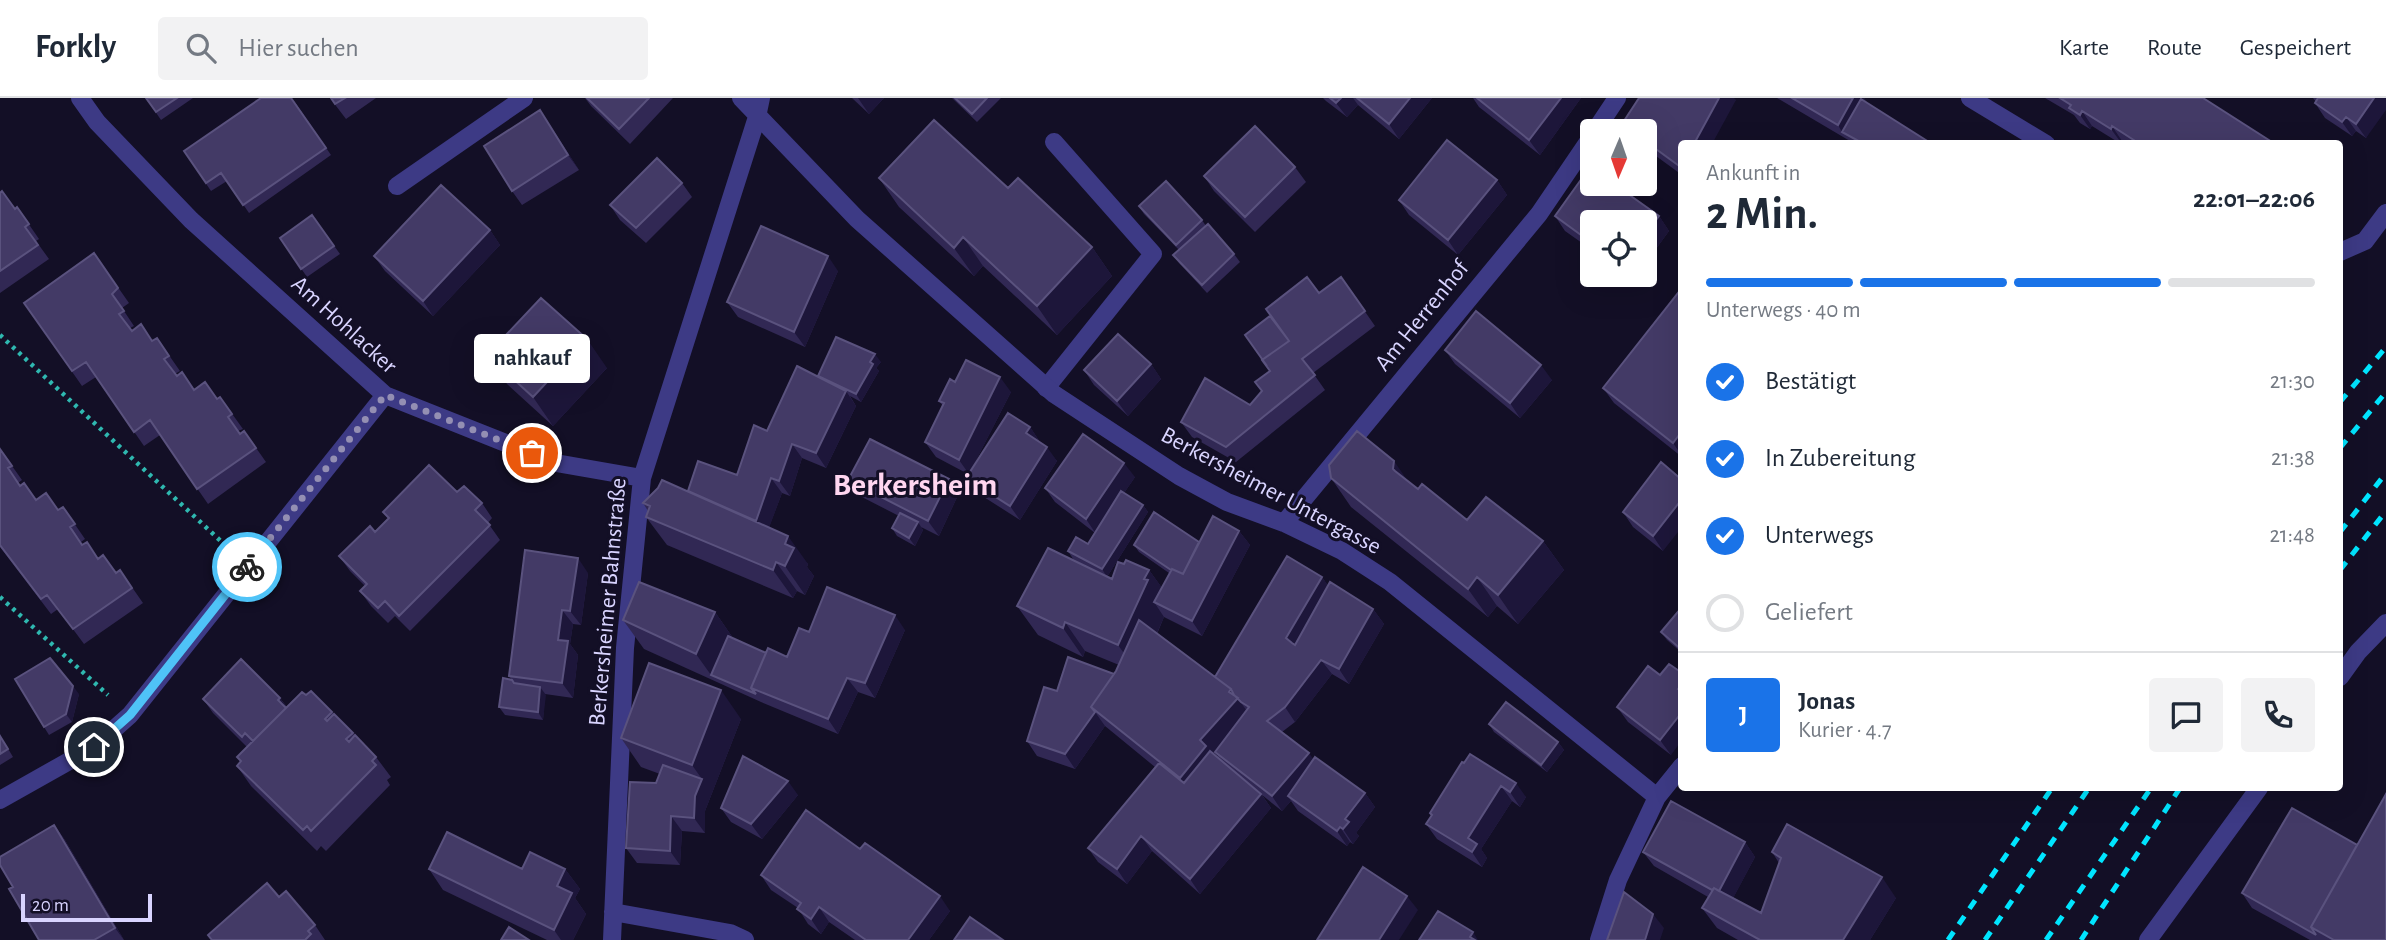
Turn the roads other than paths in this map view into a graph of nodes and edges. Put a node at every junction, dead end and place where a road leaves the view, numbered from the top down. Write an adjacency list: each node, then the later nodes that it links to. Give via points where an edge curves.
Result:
1 (80, 98): 16 (street, Am Hohlacker, via 97,122 191,220)
2 (524, 98): 12 (street)
3 (741, 98): 7 (street, Berkersheimer Untergasse)
4 (761, 98): 7 (street, Berkersheimer Bahnstraße)
5 (1617, 98): 8 (street, Am Herrenhof)
6 (1970, 98): 9 (street)
7 (757, 117): 15 (street, Berkersheimer Untergasse, via 857,219); 17 (street, Berkersheimer Bahnstraße)
8 (1603, 119)
9 (2039, 140)
10 (1054, 142): 15 (street, via 1153,254)
11 (1580, 154): 18 (street, Am Herrenhof, via 1539,214)
12 (397, 186)
13 (2386, 214): 14 (street, via 2365,241)
14 (2343, 251)
15 (1046, 387): 18 (street, Berkersheimer Untergasse, via 1178,476 1227,502)
16 (385, 395): 17 (street, Am Hohlacker, via 556,463); 24 (street, via 130,715 94,747)
17 (642, 478): 25 (street, Berkersheimer Bahnstraße, via 625,648)
18 (1283, 523): 23 (street, Berkersheimer Untergasse, via 1342,551 1390,582)
19 (2386, 624): 20 (street)
20 (2343, 673)
21 (1678, 771): 23 (street)
22 (2257, 791): 29 (street)
23 (1657, 797): 28 (street, via 1618,880)
24 (0, 800)
25 (613, 912): 26 (street, Berkersheimer Bahnstraße); 27 (street, via 730,933)
26 (612, 940)
27 (745, 940)
28 (1599, 940)
29 (2148, 940)

